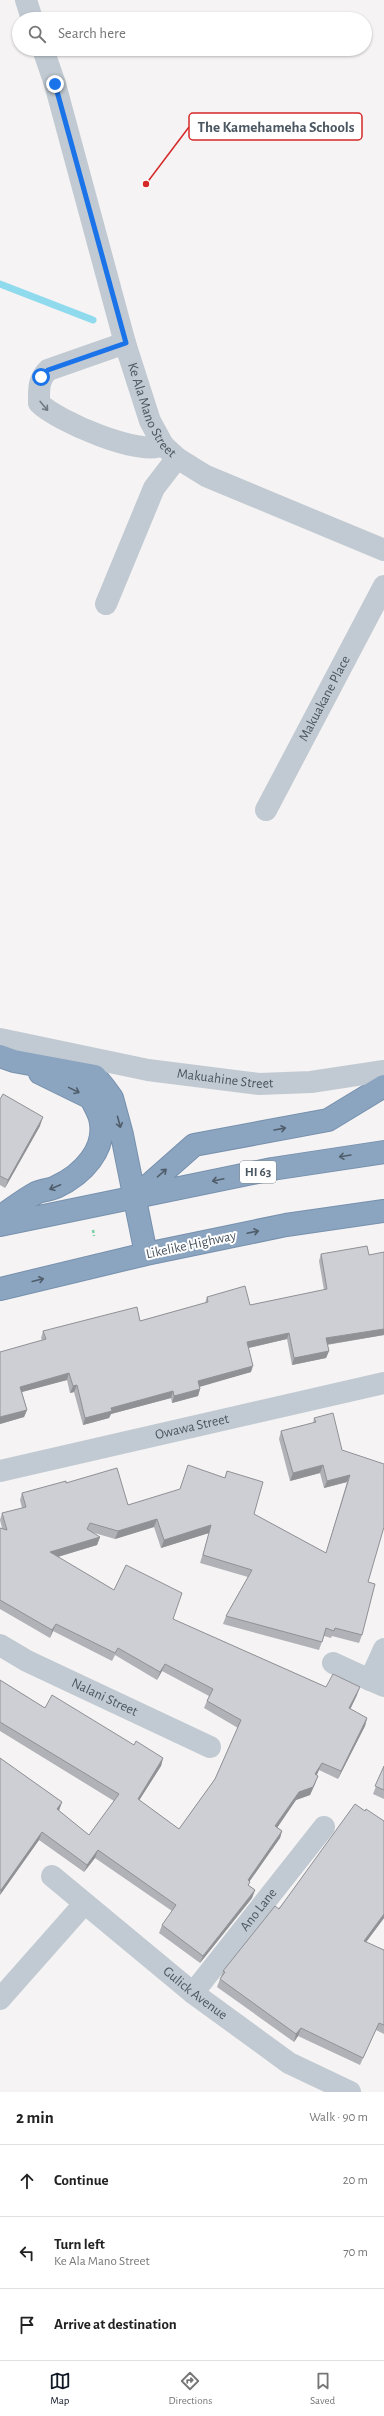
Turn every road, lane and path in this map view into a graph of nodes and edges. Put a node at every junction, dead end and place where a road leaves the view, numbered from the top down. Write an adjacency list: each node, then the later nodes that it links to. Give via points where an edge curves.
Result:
1 (26, 0): 2 (street)
2 (30, 12)
3 (45, 56): 4 (street, Ke Ala Mano Street)
4 (126, 343): 5 (street, Ke Ala Mano Street, via 150,421); 5 (street, one-way to 5, via 48,370 41,377 40,403 48,412 91,431 123,442)
5 (170, 451): 6 (street, Ke Ala Mano Street, via 206,476); 8 (street)
6 (384, 550)
7 (384, 586): 9 (street, Makuakane Place)
8 (106, 604)
9 (266, 810)
10 (0, 1039): 12 (street, Makuahine Street, via 148,1070 259,1084 311,1082)
11 (7, 1058): 15 (highway, one-way to 15, via 95,1076 112,1098); 17 (highway, one-way to 17, via 91,1098 100,1118 101,1133 93,1158 73,1178 55,1188 37,1193)
12 (384, 1071)
13 (384, 1086): 15 (highway, one-way to 13, via 194,1145 328,1120)
14 (384, 1152): 15 (highway, HI 63, one-way to 15, via 272,1169)
15 (133, 1198): 18 (highway, HI 63); 19 (highway)
16 (384, 1211): 19 (highway, Likelike Highway, one-way to 16, via 286,1225)
17 (0, 1217)
18 (0, 1224)
19 (146, 1254): 20 (highway, Likelike Highway, one-way to 19)
20 (0, 1290)
21 (384, 1382): 22 (street, Owawa Street)
22 (0, 1471)
23 (0, 1645): 27 (street, Nalani Street, via 27,1661)
24 (384, 1649): 26 (street)
25 (333, 1663): 26 (street)
26 (377, 1683)
27 (210, 1747)
28 (324, 1827): 31 (street, Ano Lane)
29 (52, 1876): 30 (street, Gulick Avenue)
30 (84, 1904): 31 (street, Gulick Avenue); 32 (street)
31 (193, 1993): 33 (street, Gulick Avenue, via 289,2063)
32 (0, 1999)
33 (350, 2092)

